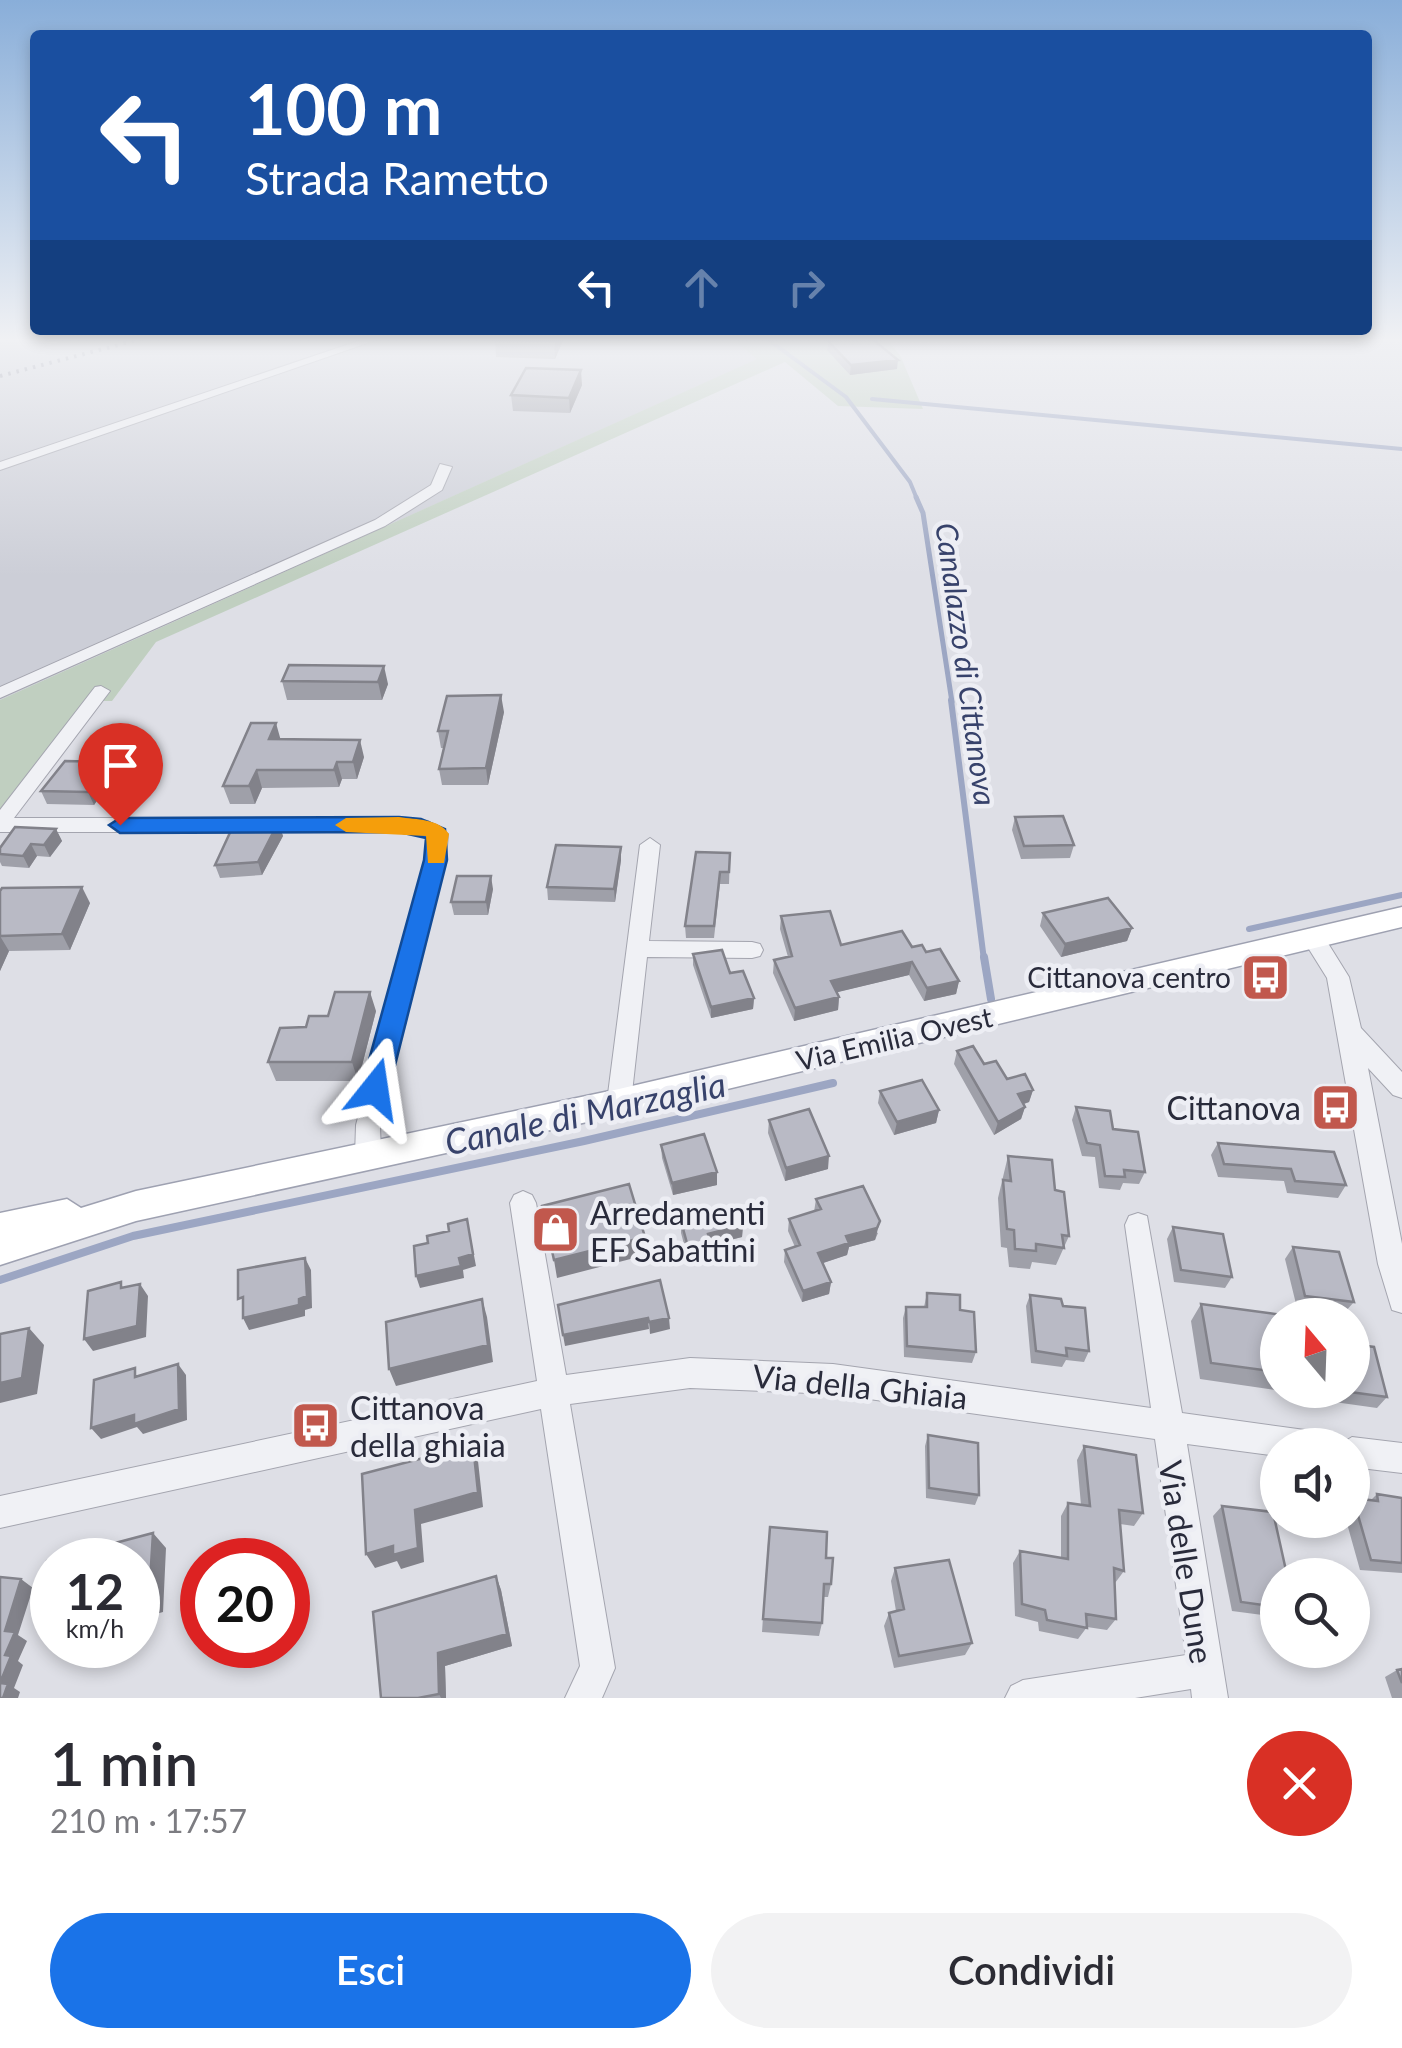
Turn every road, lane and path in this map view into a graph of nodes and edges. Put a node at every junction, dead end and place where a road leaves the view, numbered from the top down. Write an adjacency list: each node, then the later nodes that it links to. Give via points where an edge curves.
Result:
1 (144, 417): 2 (street)
2 (0, 466)
3 (445, 467): 5 (street, via 438,487 380,523)
4 (101, 691): 6 (street)
5 (0, 693)
6 (0, 824): 15 (street, via 399,825 438,834 375,1089)
7 (650, 845): 10 (street)
8 (1402, 917): 9 (main road, Via Emilia Ovest)
9 (1313, 938): 12 (street, via 1338,977); 14 (main road, Via Emilia Ovest)
10 (637, 948): 11 (street); 14 (street)
11 (752, 950)
12 (1351, 1033): 13 (street); 21 (street)
13 (1402, 1088)
14 (619, 1102): 15 (main road, Via Emilia Ovest)
15 (368, 1156): 17 (main road, Via Emilia Ovest)
16 (524, 1203): 22 (street)
17 (136, 1206): 19 (main road, Via Emilia Ovest); 20 (main road, Via Emilia Ovest)
18 (1138, 1226): 23 (street)
19 (0, 1228)
20 (0, 1248)
21 (1402, 1300)
22 (554, 1392): 23 (street, Via della Ghiaia, via 650,1376 765,1373); 27 (street, Via della Ghiaia); 29 (street, via 598,1668)
23 (1166, 1426): 24 (street, Via della Ghiaia); 28 (street, Via delle Dune)
24 (1260, 1439)
25 (1370, 1454): 26 (street)
26 (1402, 1458)
27 (0, 1512)
28 (1206, 1684): 30 (street)
29 (583, 1698)
30 (1023, 1698)

